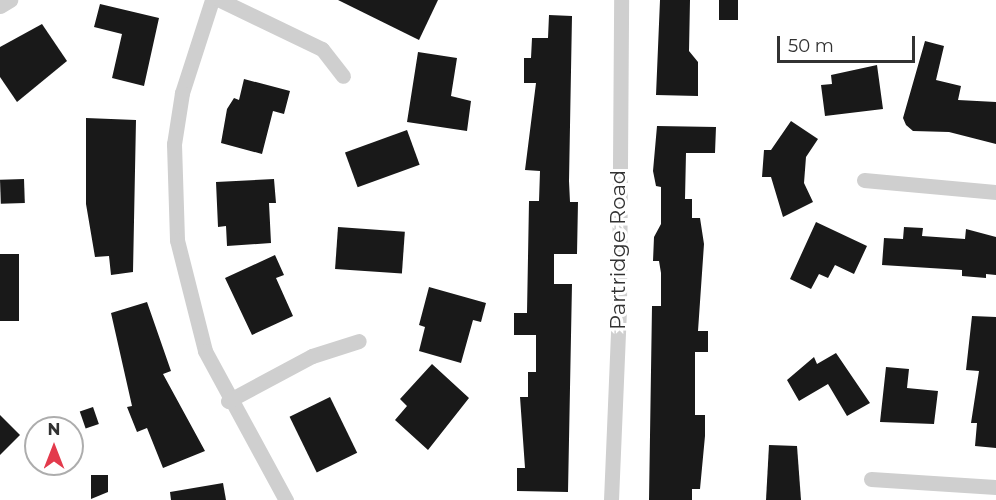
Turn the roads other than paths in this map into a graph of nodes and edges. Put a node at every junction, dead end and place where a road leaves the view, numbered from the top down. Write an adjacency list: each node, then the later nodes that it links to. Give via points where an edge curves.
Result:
1 (10, 0): 5 (street)
2 (212, 0): 10 (street, via 182,93 173,195 197,322)
3 (220, 0): 6 (street, via 322,49)
4 (621, 0): 14 (street, Partridge Road, via 619,308)
5 (0, 6)
6 (343, 76)
7 (864, 180): 8 (street)
8 (996, 192)
9 (359, 341): 10 (street, via 312,356)
10 (228, 400): 13 (street)
11 (871, 479): 12 (street)
12 (996, 487)
13 (286, 500)
14 (611, 500)

